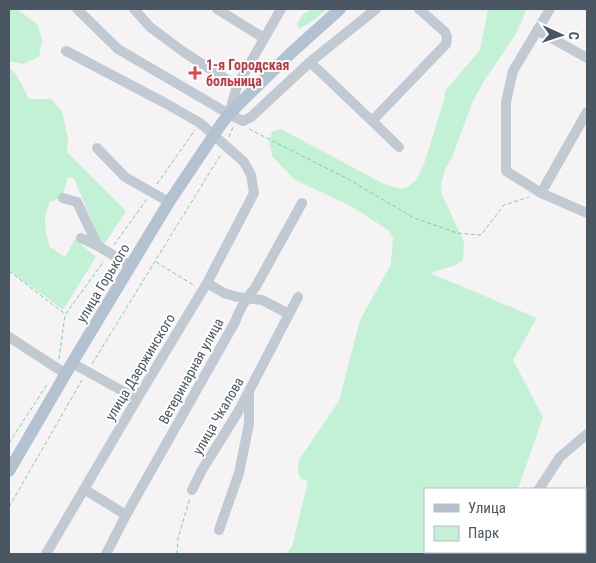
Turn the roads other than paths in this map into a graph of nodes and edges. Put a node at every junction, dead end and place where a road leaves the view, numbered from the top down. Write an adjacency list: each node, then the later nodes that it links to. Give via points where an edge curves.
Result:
1 (77, 9): 16 (street, via 118,49)
2 (134, 9): 14 (street, via 150,27)
3 (218, 9): 10 (street)
4 (281, 9): 10 (street)
5 (340, 9): 16 (main road, улица Горького, via 292,52)
6 (376, 9): 13 (street)
7 (419, 9): 17 (street, via 445,32 446,44)
8 (550, 9): 9 (street)
9 (537, 30): 12 (street); 21 (street, via 513,71 506,102 506,171)
10 (264, 38): 14 (street)
11 (66, 51): 18 (street, via 200,123)
12 (587, 58)
13 (310, 62): 16 (street, via 251,117 243,121); 17 (street)
14 (237, 86): 16 (street)
15 (587, 112): 21 (street)
16 (232, 118): 18 (main road, улица Горького)
17 (372, 121): 19 (street)
18 (214, 135): 23 (main road, улица Горького); 29 (street, улица Дзержинского, via 244,162 251,175 254,193)
19 (399, 147)
20 (97, 148): 23 (street, via 125,177)
21 (541, 193): 25 (street)
22 (63, 198): 27 (street, via 76,202)
23 (169, 202): 28 (main road, улица Горького)
24 (302, 203): 30 (street, Ветеринарная улица, via 255,288)
25 (587, 213)
26 (81, 238): 27 (street)
27 (98, 246): 28 (street)
28 (131, 266): 34 (main road, улица Горького)
29 (205, 287): 30 (street); 36 (street, улица Дзержинского)
30 (246, 298): 32 (street, via 262,300); 43 (street, Ветеринарная улица)
31 (298, 298): 32 (street, улица Чкалова)
32 (289, 314): 35 (street, улица Чкалова)
33 (9, 337): 34 (street)
34 (65, 368): 36 (street, via 87,372); 38 (main road, улица Горького)
35 (249, 392): 42 (street, улица Чкалова); 44 (street, via 249,424 239,473)
36 (137, 399): 40 (street, улица Дзержинского)
37 (587, 434): 41 (street, via 560,457)
38 (13, 456): 39 (main road, улица Горького)
39 (9, 471)
40 (84, 488): 43 (street); 45 (street, улица Дзержинского)
41 (540, 488)
42 (192, 490)
43 (126, 515): 46 (street, Ветеринарная улица)
44 (219, 530)
45 (46, 554)
46 (106, 554)

